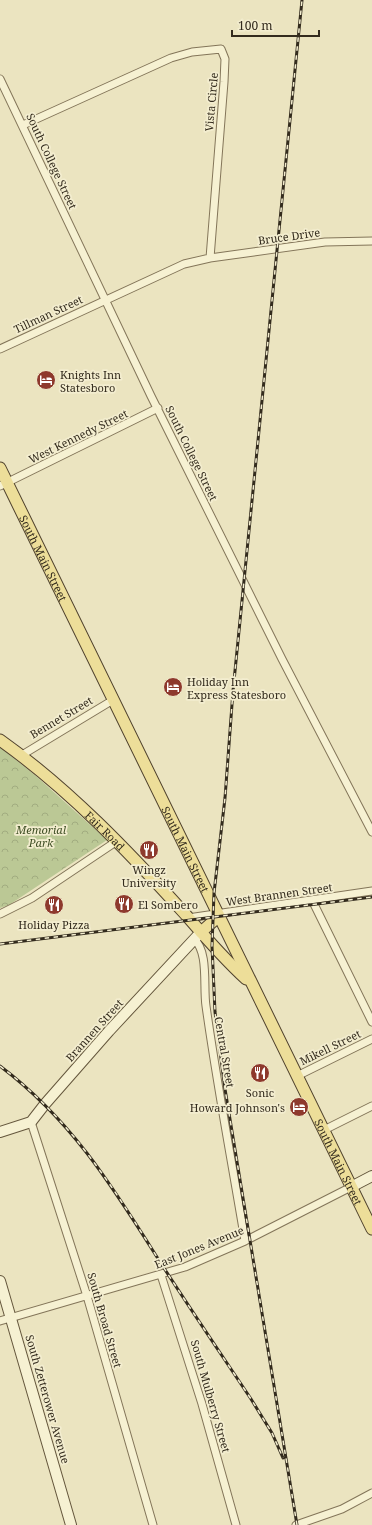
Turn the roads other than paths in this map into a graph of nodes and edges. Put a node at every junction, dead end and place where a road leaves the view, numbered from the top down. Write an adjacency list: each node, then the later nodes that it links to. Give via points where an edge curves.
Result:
1 (0, 79): 2 (street, South College Street)
2 (22, 125): 4 (street, Vista Circle, via 171,58 192,52 221,49 225,59 224,82); 5 (street, South College Street)
3 (372, 241): 4 (street, Bruce Drive, via 325,242)
4 (210, 258): 5 (street, via 184,264)
5 (105, 299): 6 (street, Tillman Street); 7 (street, South College Street)
6 (0, 349)
7 (158, 408): 9 (street, West Kennedy Street); 13 (street, South College Street, via 282,659)
8 (0, 468): 9 (main road, South Main Street)
9 (4, 484): 10 (main road, South Main Street)
10 (113, 700): 12 (street, Bennet Street); 18 (main road, South Main Street)
11 (0, 740): 12 (main road, Fair Road)
12 (22, 755): 14 (main road, Fair Road)
13 (372, 832)
14 (117, 841): 17 (street, via 32,898); 19 (main road, Fair Road)
15 (372, 891): 16 (street, West Brannen Street)
16 (312, 900): 18 (street, West Brannen Street); 22 (street)
17 (0, 914)
18 (218, 915): 19 (street, West Brannen Street); 20 (main road); 21 (main road, South Main Street)
19 (188, 918): 20 (main road, Fair Road)
20 (198, 936): 21 (main road, Fair Road); 26 (street, Brannen Street, via 44,1104); 32 (street, Central Street, via 203,955 206,1004)
21 (253, 987): 24 (main road, South Main Street)
22 (372, 1022)
23 (372, 1039): 24 (street, Mikell Street)
24 (297, 1076): 27 (main road, South Main Street)
25 (372, 1106): 27 (street)
26 (31, 1122): 28 (street); 35 (street, South Broad Street)
27 (324, 1130): 30 (main road, South Main Street)
28 (0, 1132)
29 (372, 1176): 30 (street)
30 (351, 1187): 31 (main road, South Main Street); 32 (street, East Jones Avenue)
31 (372, 1229)
32 (245, 1241): 33 (street, East Jones Avenue)
33 (162, 1275): 35 (street, East Jones Avenue); 41 (street, South Mulberry Street)
34 (0, 1280): 36 (street, South Zetterower Avenue)
35 (87, 1296): 36 (street, East Jones Avenue); 40 (street, South Broad Street)
36 (12, 1318): 37 (street, East Jones Avenue); 39 (street, South Zetterower Avenue)
37 (0, 1321)
38 (372, 1492): 42 (street, via 342,1508)
39 (71, 1525)
40 (153, 1525)
41 (236, 1525)
42 (296, 1525)

